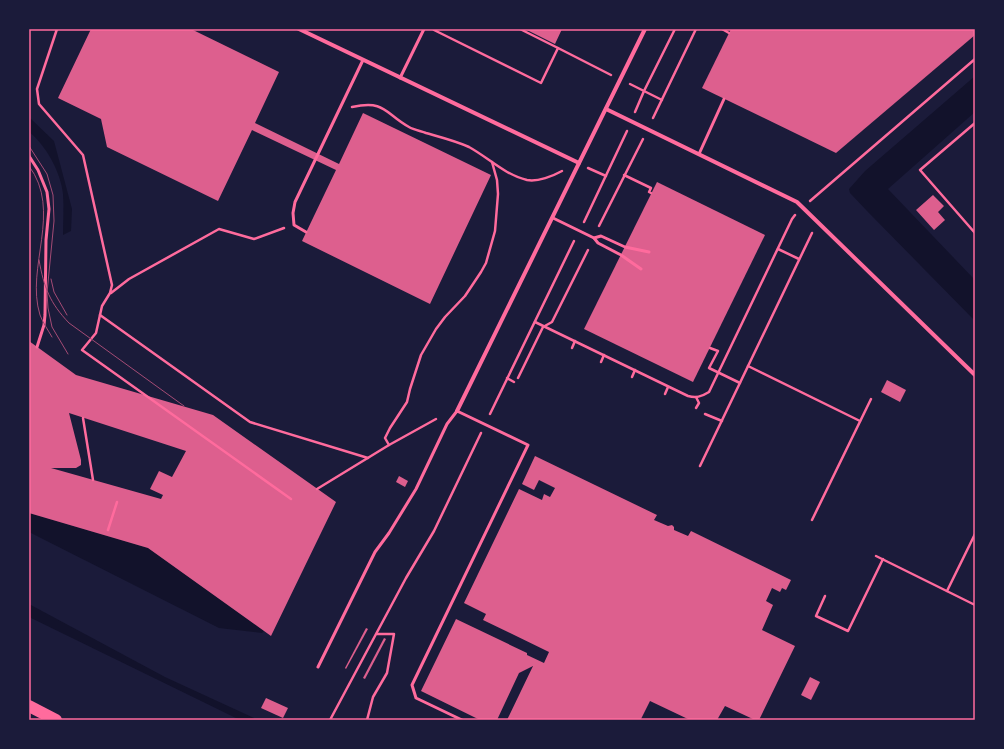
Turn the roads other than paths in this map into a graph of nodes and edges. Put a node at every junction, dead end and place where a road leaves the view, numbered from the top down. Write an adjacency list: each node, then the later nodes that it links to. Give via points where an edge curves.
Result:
1 (299, 29): 4 (street)
2 (424, 29): 5 (lane)
3 (645, 29): 7 (street)
4 (363, 60): 5 (street); 12 (lane, via 295,202 294,225)
5 (400, 78): 10 (street)
6 (724, 99): 8 (lane)
7 (606, 109): 8 (street); 10 (street)
8 (699, 154): 17 (street, via 797,202)
9 (29, 156): 16 (lane, via 47,192 49,209 46,240 46,315)
10 (579, 163): 11 (street)
11 (553, 218): 13 (lane); 18 (street)
12 (306, 232)
13 (594, 238): 14 (lane, via 601,236 625,247); 15 (lane)
14 (649, 252)
15 (641, 270)
16 (37, 347)
17 (975, 376)
18 (457, 411): 19 (lane, via 447,424 416,489 375,552); 22 (lane, via 528,445 412,685 416,698)
19 (318, 667)
20 (29, 706): 21 (highway)
21 (56, 720)
22 (462, 720)

